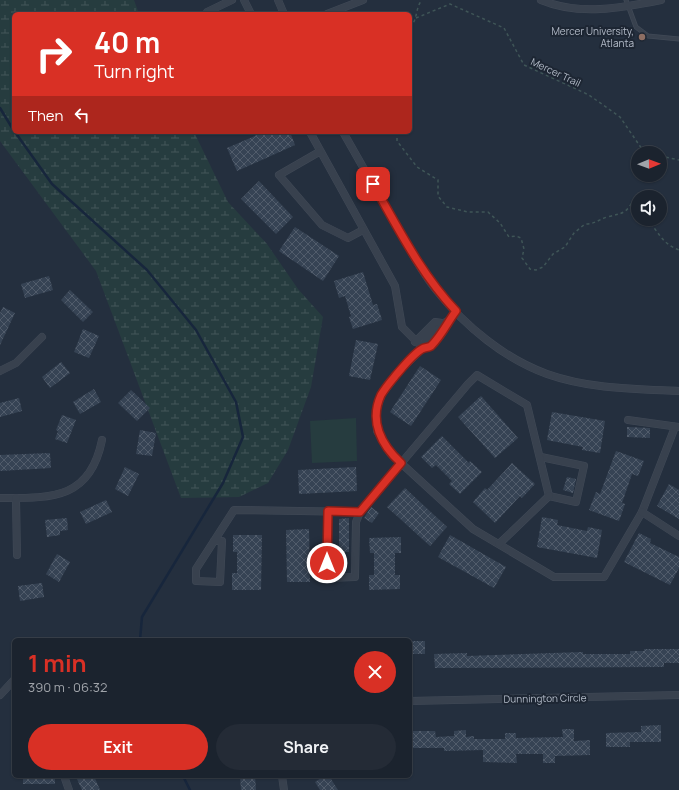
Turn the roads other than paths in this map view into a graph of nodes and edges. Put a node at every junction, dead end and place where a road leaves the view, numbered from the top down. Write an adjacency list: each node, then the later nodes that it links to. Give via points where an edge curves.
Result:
1 (232, 0): 8 (street)
2 (244, 0): 9 (street)
3 (278, 0): 10 (street)
4 (364, 0): 11 (street)
5 (541, 0): 7 (street, via 552,5 587,9)
6 (661, 0): 7 (street)
7 (627, 3): 12 (lane, via 636,27 648,36)
8 (208, 12)
9 (250, 12)
10 (283, 12)
11 (332, 12)
12 (679, 39)
13 (311, 134): 15 (street)
14 (344, 134): 17 (street, via 417,262 437,291)
15 (319, 152): 16 (street); 16 (street, via 279,175 322,226 348,238)
16 (363, 230): 20 (street, via 395,286 402,327)
17 (456, 311): 18 (street); 23 (street, via 495,346 547,374 596,386)
18 (445, 322): 20 (street, via 435,322); 21 (street, via 424,343)
19 (42, 338): 22 (street, via 16,363)
20 (416, 342): 21 (street)
21 (423, 348): 28 (street, via 402,368 382,394 376,410 377,431 390,452)
22 (0, 371)
23 (679, 391)
24 (628, 420): 25 (street)
25 (677, 427): 34 (street)
26 (102, 440): 31 (street, via 96,463 82,482 58,495)
27 (541, 457): 28 (street, via 527,405 477,375); 29 (street); 29 (street, via 584,466 576,502)
28 (401, 463): 33 (street); 37 (street, via 473,529)
29 (549, 496): 37 (street)
30 (0, 498): 31 (street)
31 (16, 498): 38 (street)
32 (328, 511): 33 (street); 33 (street, via 327,578 355,577 356,522); 36 (street, via 234,510)
33 (360, 512)
34 (642, 512): 35 (street); 37 (street, via 604,577 554,577)
35 (679, 536)
36 (214, 541): 36 (street, via 196,569 196,581 220,582 222,541)
37 (499, 544)
38 (17, 555)
39 (12, 682): 40 (street)
40 (0, 695)
41 (679, 696): 42 (street, Dunnington Circle)
42 (412, 700)
43 (65, 778): 45 (street)
44 (282, 778): 46 (street)
45 (69, 790)
46 (284, 790)

